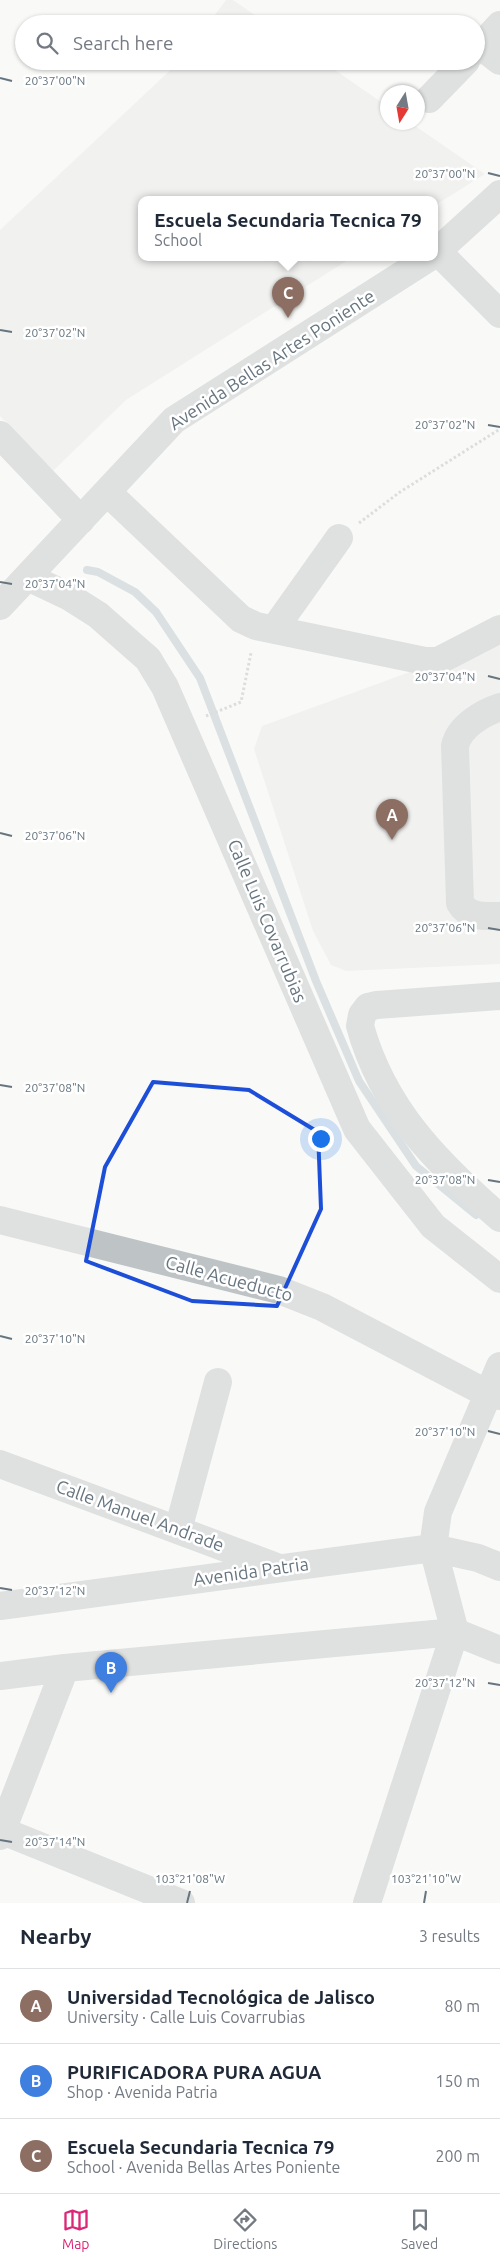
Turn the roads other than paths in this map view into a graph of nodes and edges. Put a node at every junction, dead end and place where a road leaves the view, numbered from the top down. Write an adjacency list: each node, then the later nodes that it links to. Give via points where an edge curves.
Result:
1 (500, 26): 2 (street)
2 (485, 49)
3 (463, 70): 4 (street)
4 (429, 99)
5 (500, 194): 6 (street, Avenida Bellas Artes Poniente)
6 (438, 250)
7 (438, 257): 9 (street)
8 (423, 261): 11 (street, Avenida Bellas Artes Poniente, via 174,420)
9 (499, 310)
10 (0, 435): 12 (street)
11 (107, 492): 12 (street, Avenida Bellas Artes Poniente); 16 (street, via 241,620)
12 (81, 520): 14 (street, Avenida Bellas Artes Poniente)
13 (339, 538): 16 (street)
14 (28, 577): 15 (street, Avenida Bellas Artes Poniente); 23 (street, Calle Luis Covarrubias, via 98,615 148,659 165,687 357,1129 433,1226)
15 (0, 606)
16 (265, 627): 17 (street, via 412,660 438,661)
17 (500, 629)
18 (500, 707): 19 (street, via 466,727 456,739 455,746 460,903 470,914)
19 (500, 916)
20 (500, 996): 21 (street, via 377,1005 368,1007 360,1026 389,1095 422,1144)
21 (500, 1218)
22 (0, 1220): 26 (street, Calle Acueducto, via 279,1290 322,1307)
23 (500, 1279)
24 (500, 1366): 26 (street)
25 (218, 1382): 28 (street)
26 (494, 1395): 29 (street, via 438,1512)
27 (0, 1464): 28 (street, Calle Manuel Andrade)
28 (178, 1530): 31 (street, Calle Manuel Andrade)
29 (433, 1548): 30 (street, Avenida Patria, via 478,1558); 31 (street, Avenida Patria); 33 (street)
30 (500, 1567)
31 (280, 1568): 32 (street, Avenida Patria)
32 (0, 1606)
33 (454, 1632): 34 (street); 35 (street); 39 (street)
34 (500, 1650)
35 (65, 1668): 36 (street); 37 (street)
36 (0, 1676)
37 (1, 1832): 38 (street)
38 (182, 1903)
39 (367, 1903)

